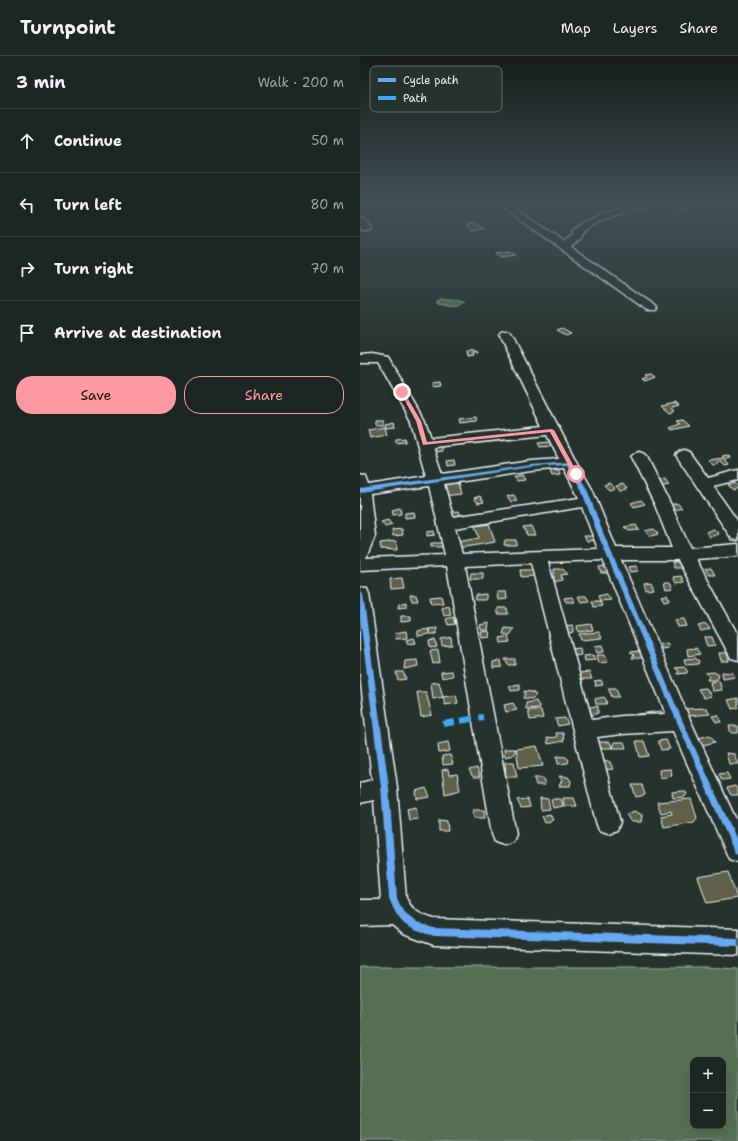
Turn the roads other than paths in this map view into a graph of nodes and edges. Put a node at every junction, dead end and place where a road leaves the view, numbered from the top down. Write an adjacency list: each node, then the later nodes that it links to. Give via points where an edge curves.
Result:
1 (575, 255): 2 (street)
2 (651, 307)
3 (505, 334): 5 (street)
4 (360, 359): 6 (street, via 383,360 418,421)
5 (551, 430): 6 (street); 9 (street)
6 (425, 443): 11 (street)
7 (639, 456): 20 (street)
8 (684, 456): 12 (street)
9 (569, 463): 11 (street); 14 (street)
10 (738, 475): 12 (street)
11 (435, 480): 13 (street); 15 (street)
12 (704, 484): 16 (street)
13 (361, 487): 18 (street, via 366,536)
14 (588, 501): 15 (street); 19 (street)
15 (445, 524): 22 (street)
16 (735, 525)
17 (738, 550): 20 (street)
18 (360, 554)
19 (610, 554): 20 (street); 21 (street); 28 (street)
20 (685, 554): 26 (street)
21 (538, 557): 22 (street); 29 (street)
22 (455, 561): 23 (street); 33 (street)
23 (360, 564)
24 (360, 594): 25 (street)
25 (362, 637): 27 (street)
26 (738, 653)
27 (367, 704): 30 (street)
28 (680, 722): 29 (street); 34 (street)
29 (584, 730): 32 (street)
30 (384, 787): 31 (street); 35 (street, via 393,898)
31 (360, 793)
32 (608, 822)
33 (504, 834)
34 (738, 851)
35 (398, 912): 36 (street); 37 (street, via 412,926 434,932)
36 (360, 913)
37 (738, 942)

